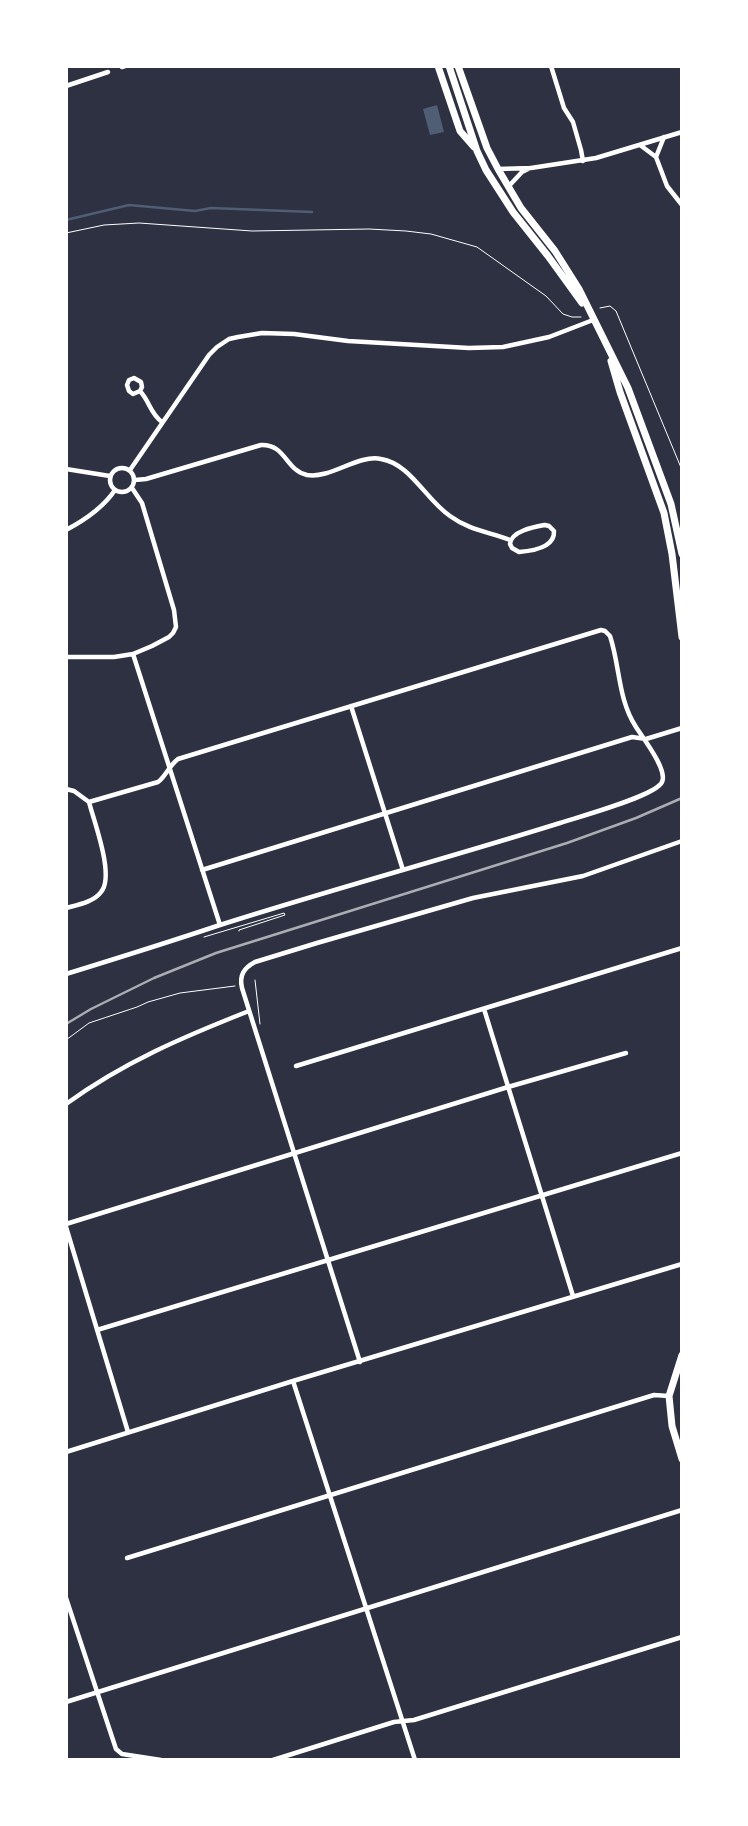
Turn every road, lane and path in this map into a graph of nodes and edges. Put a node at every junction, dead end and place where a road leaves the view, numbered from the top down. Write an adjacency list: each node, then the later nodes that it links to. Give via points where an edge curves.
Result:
1 (438, 66): 10 (main road, via 460,131)
2 (449, 66): 10 (main road)
3 (458, 66): 14 (main road, via 487,148)
4 (551, 66): 12 (street, via 564,108 573,122)
5 (108, 72): 6 (street)
6 (66, 86)
7 (682, 132): 8 (street)
8 (664, 137): 9 (street); 11 (street)
9 (640, 145): 11 (street); 12 (street)
10 (477, 151): 19 (main road, via 514,212)
11 (656, 157): 16 (street, via 667,186)
12 (583, 161): 13 (street)
13 (531, 168): 14 (street); 15 (street)
14 (498, 169): 15 (main road)
15 (508, 186): 19 (main road, via 555,251)
16 (682, 205)
17 (66, 233): 20 (path, via 104,225 139,223 252,231 369,229 431,234 477,247 526,280 564,314)
18 (600, 308): 26 (path, via 610,306 616,311)
19 (592, 316): 21 (main road); 23 (street, via 549,338 492,348 348,341 278,333 238,336 213,351)
20 (582, 317)
21 (606, 344): 33 (main road, via 628,388 671,504); 34 (main road, via 664,513)
22 (140, 391): 23 (street, via 154,416)
23 (162, 422): 25 (street)
24 (66, 469): 27 (street)
25 (130, 470): 27 (street, via 118,468); 28 (street)
26 (682, 470)
27 (110, 476): 30 (street)
28 (135, 480): 29 (street); 32 (street, via 261,445 275,448 294,469 309,475 380,458 403,468 438,507 460,523)
29 (132, 488): 30 (street, via 122,492); 35 (street, via 142,503 176,618 176,627 169,637)
30 (116, 490): 31 (street, via 98,509)
31 (66, 530)
32 (510, 540): 32 (street, via 515,551 526,551 547,545 554,537 554,531 550,526 540,526)
33 (682, 554)
34 (682, 637)
35 (133, 654): 36 (street); 40 (street)
36 (66, 657)
37 (351, 706): 39 (street, via 595,631 605,631 610,636 627,708); 40 (street, via 178,759); 43 (street)
38 (682, 728): 39 (street)
39 (646, 739): 43 (street, via 632,737); 46 (street, via 663,779 660,786 651,792)
40 (169, 766): 42 (street, via 158,782); 45 (street)
41 (66, 789): 42 (street)
42 (89, 802): 47 (street, via 105,863 106,882 101,893 89,901)
43 (385, 813): 45 (street); 46 (street)
44 (682, 841): 54 (street, via 583,876 473,898 255,962 241,974)
45 (202, 870): 48 (street)
46 (403, 870): 48 (street)
47 (66, 908)
48 (220, 925): 52 (street)
49 (239, 931): 50 (path, via 285,915)
50 (204, 938)
51 (682, 948): 55 (street)
52 (66, 974)
53 (255, 980): 57 (path)
54 (241, 986): 56 (street); 58 (path, via 162,997 89,1023)
55 (484, 1009): 60 (street); 61 (street)
56 (249, 1011): 62 (street, via 172,1042 124,1067); 63 (street)
57 (261, 1031)
58 (66, 1040)
59 (626, 1052): 61 (street)
60 (296, 1066)
61 (508, 1087): 63 (street); 65 (street)
62 (66, 1104)
63 (295, 1153): 66 (street); 67 (street)
64 (682, 1153): 65 (street)
65 (542, 1195): 67 (street); 69 (street)
66 (66, 1226): 70 (street)
67 (329, 1259): 70 (street); 72 (street)
68 (682, 1264): 69 (street)
69 (573, 1296): 72 (street)
70 (97, 1330): 75 (street)
71 (682, 1355): 74 (main road)
72 (360, 1362): 73 (street)
73 (293, 1381): 75 (street); 78 (street)
74 (669, 1396): 77 (main road, via 672,1426); 78 (street, via 654,1395)
75 (128, 1432): 76 (street)
76 (66, 1452)
77 (682, 1459)
78 (329, 1496): 80 (street); 82 (street)
79 (682, 1510): 82 (street)
80 (127, 1558)
81 (66, 1598): 84 (street)
82 (366, 1609): 84 (street); 86 (street)
83 (682, 1637): 86 (street)
84 (97, 1692): 85 (street); 87 (street, via 116,1749 122,1754)
85 (66, 1702)
86 (402, 1722): 88 (street); 89 (street)
87 (161, 1760)
88 (273, 1760)
89 (415, 1760)

